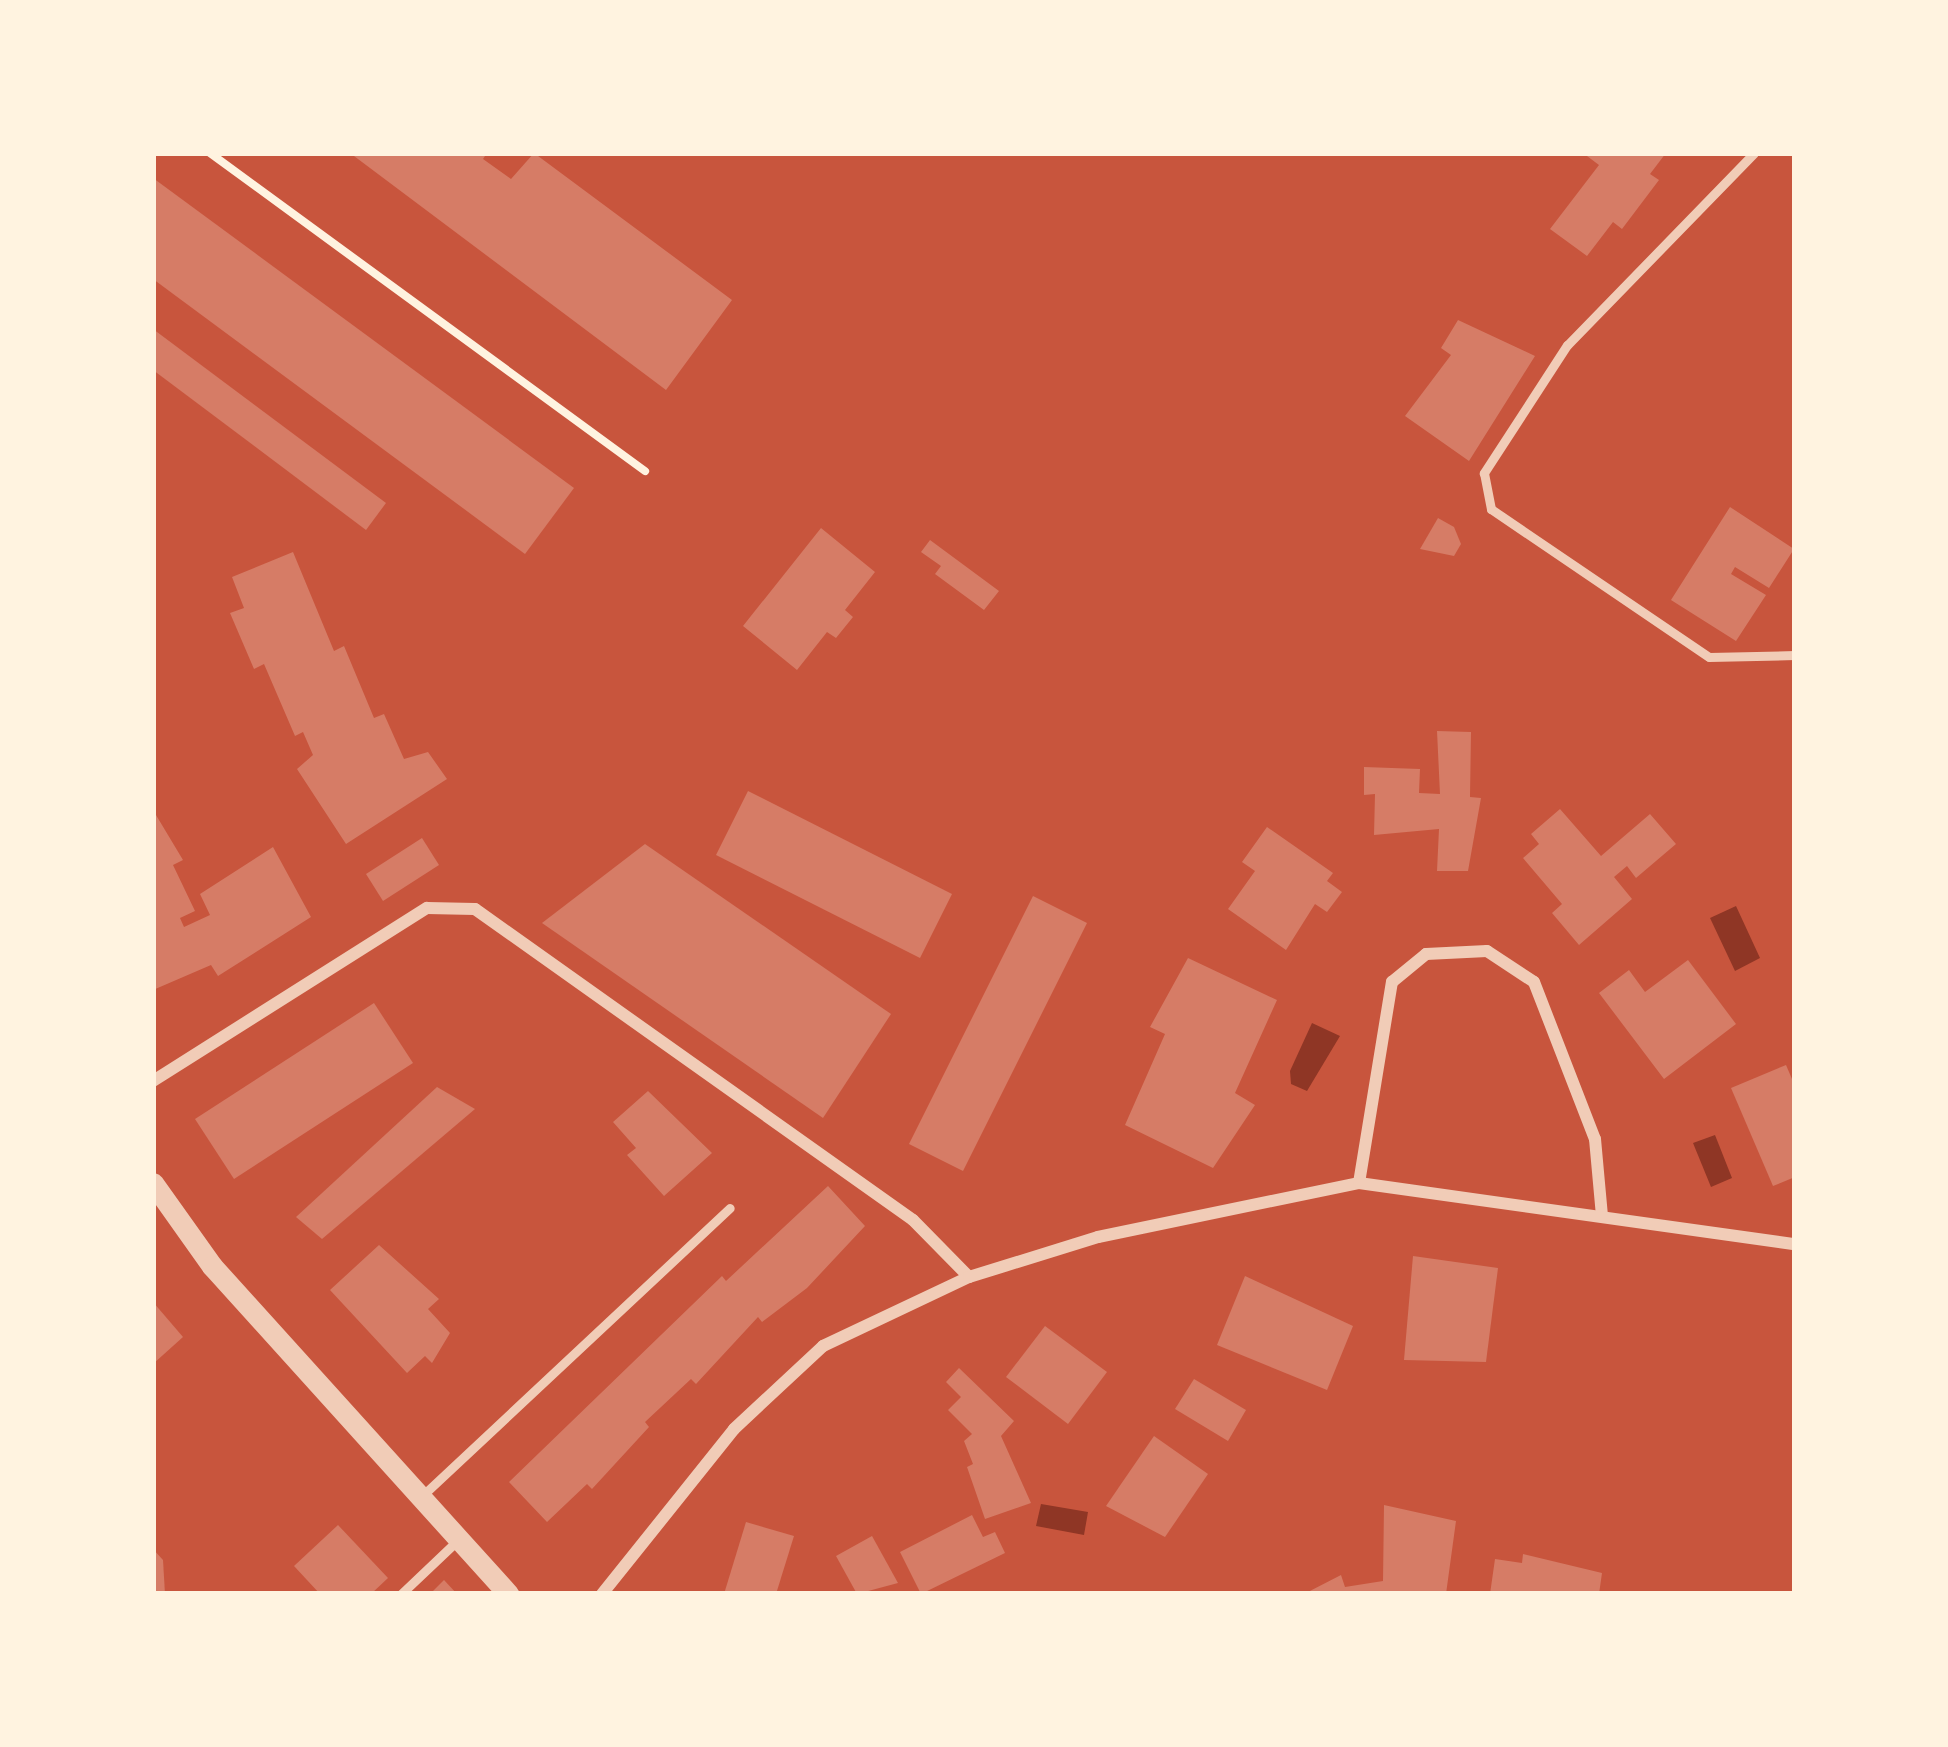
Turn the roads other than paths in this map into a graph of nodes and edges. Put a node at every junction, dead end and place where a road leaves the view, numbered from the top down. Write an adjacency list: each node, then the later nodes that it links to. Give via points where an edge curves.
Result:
1 (1754, 153): 2 (lane, via 1567,345 1484,473 1491,509 1709,657)
2 (1795, 655)
3 (153, 1081): 9 (street, via 427,908 475,910 914,1220)
4 (153, 1183): 10 (street, via 212,1266)
5 (1359, 1183): 7 (street); 7 (street, via 1392,982 1426,954 1487,951 1534,982 1595,1139); 9 (street, via 1098,1237)
6 (730, 1208): 10 (lane)
7 (1602, 1216): 8 (street)
8 (1795, 1244)
9 (968, 1277): 14 (street, via 824,1346 734,1429)
10 (421, 1497): 11 (street)
11 (458, 1539): 12 (lane); 13 (street)
12 (400, 1594)
13 (508, 1594)
14 (602, 1594)

